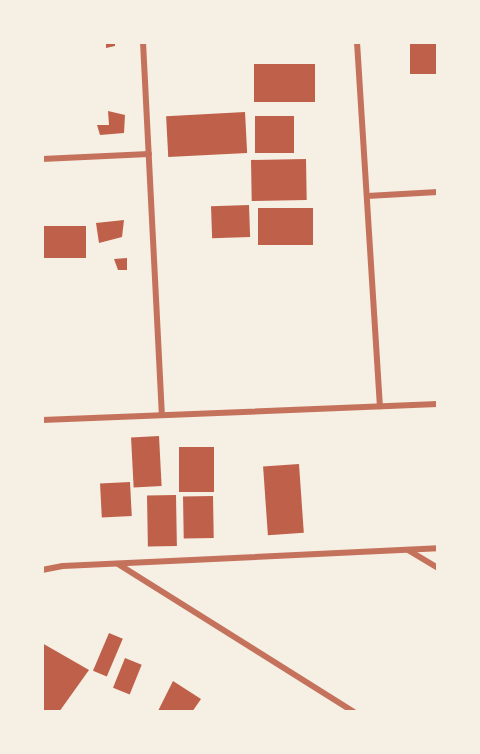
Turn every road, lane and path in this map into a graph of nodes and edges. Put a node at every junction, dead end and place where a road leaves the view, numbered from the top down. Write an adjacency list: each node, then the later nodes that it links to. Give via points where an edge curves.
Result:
1 (143, 42): 3 (street)
2 (357, 42): 6 (street)
3 (149, 154): 4 (street); 9 (street)
4 (42, 159)
5 (438, 192): 6 (street)
6 (367, 196): 8 (street)
7 (438, 404): 8 (street)
8 (380, 406): 9 (street)
9 (162, 415): 10 (street)
10 (42, 420)
11 (438, 548): 12 (street)
12 (407, 549): 13 (street); 14 (street)
13 (117, 564): 15 (street); 16 (street)
14 (438, 568)
15 (42, 570)
16 (352, 712)

